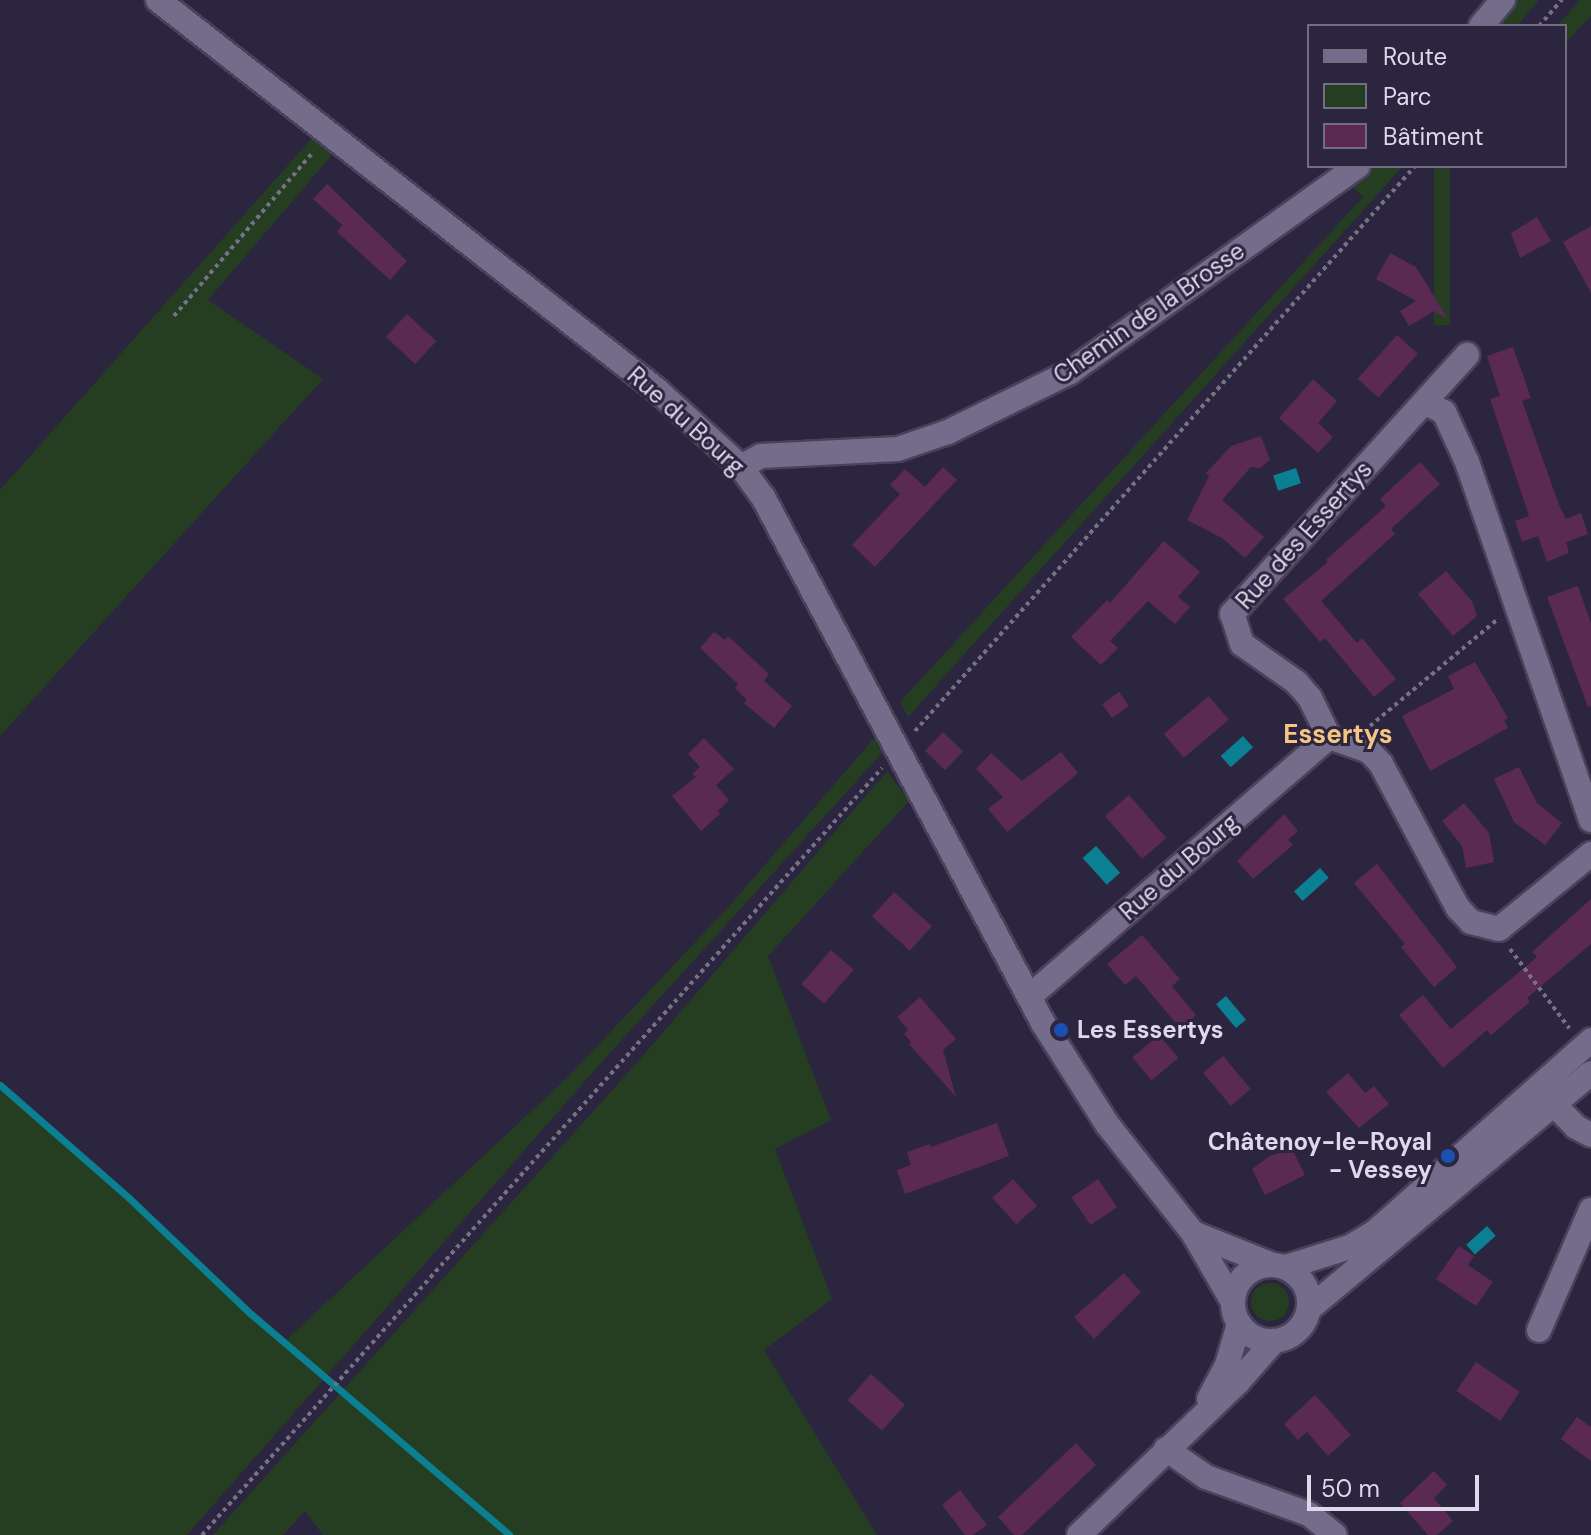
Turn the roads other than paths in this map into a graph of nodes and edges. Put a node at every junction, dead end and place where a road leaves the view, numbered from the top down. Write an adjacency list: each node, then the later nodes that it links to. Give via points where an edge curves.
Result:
1 (158, 0): 7 (street, Rue du Bourg, via 657,390)
2 (1503, 0): 3 (street)
3 (1483, 24)
4 (1355, 168): 7 (street, Chemin de la Brosse, via 1070,372 975,419 898,449 761,456)
5 (1467, 355): 6 (street, Rue des Essertys)
6 (1426, 403): 8 (street, Rue des Essertys, via 1232,614 1242,644 1296,682); 9 (street, via 1444,412 1453,429)
7 (741, 467): 11 (street, Rue du Bourg, via 763,497)
8 (1340, 740): 10 (street, Rue des Essertys, via 1369,751 1381,764 1458,908 1471,922 1499,929); 11 (street, Rue du Bourg)
9 (1591, 820)
10 (1591, 854)
11 (1029, 997): 17 (street, Rue du Bourg, via 1107,1124)
12 (1587, 1043): 14 (street)
13 (1591, 1073): 14 (street)
14 (1544, 1095): 15 (street); 18 (street, via 1375,1232 1350,1247); 19 (street)
15 (1591, 1135)
16 (1591, 1210): 21 (street)
17 (1193, 1233): 18 (street, Rue du Bourg); 20 (street, Rue du Bourg)
18 (1278, 1266): 19 (street, via 1307,1289); 20 (street, via 1250,1271 1237,1284)
19 (1310, 1308): 22 (street, via 1291,1336)
20 (1236, 1313): 22 (street, via 1249,1334); 23 (street, via 1227,1365)
21 (1539, 1330)
22 (1274, 1341): 23 (street)
23 (1202, 1413): 24 (street)
24 (1166, 1449): 25 (street); 26 (street, via 1206,1477 1309,1514)
25 (1079, 1535)
26 (1335, 1535)

